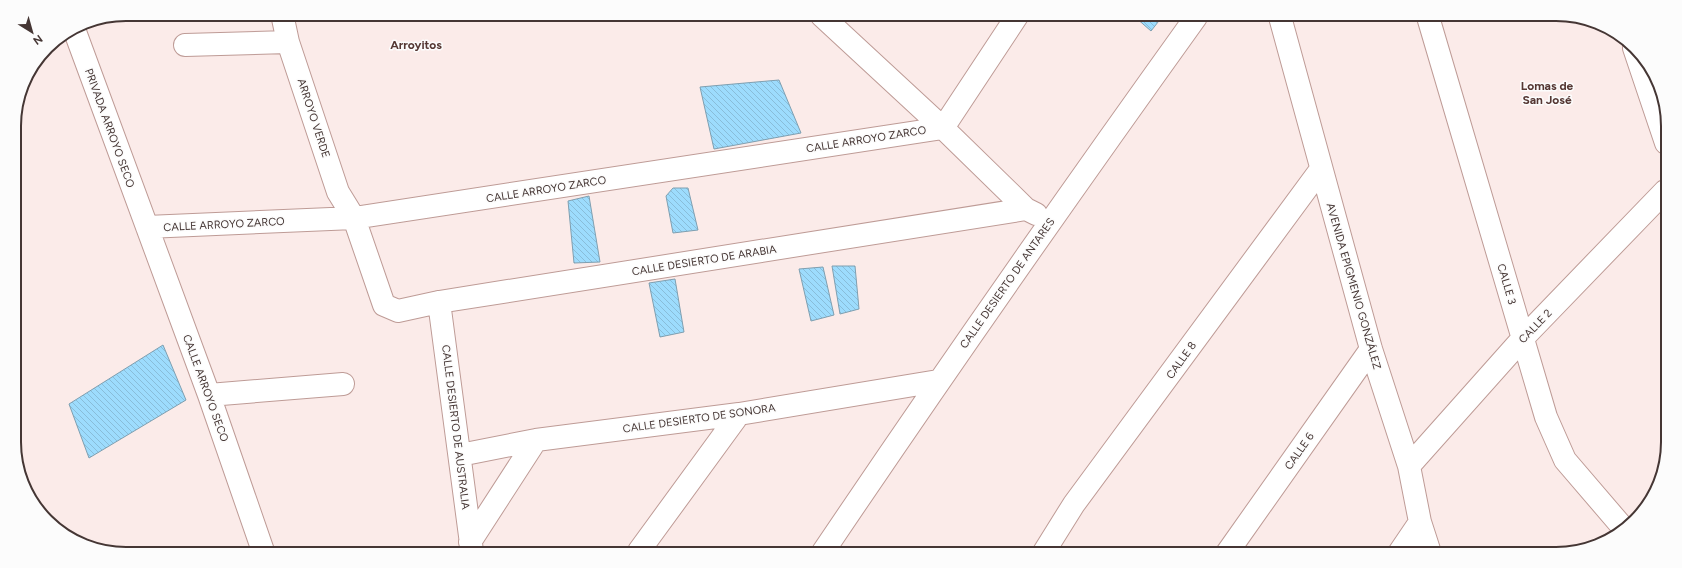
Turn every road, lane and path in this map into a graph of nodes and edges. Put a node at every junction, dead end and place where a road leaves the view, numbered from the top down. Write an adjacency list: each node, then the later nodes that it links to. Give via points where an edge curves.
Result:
1 (284, 21): 8 (street, ARROYO VERDE)
2 (827, 21): 11 (street)
3 (1014, 21): 11 (street)
4 (1193, 21): 17 (street, CALLE DESIERTO DE ANTARES)
5 (1281, 21): 13 (street, AVENIDA EPIGMENIO GONZÁLEZ)
6 (1429, 21): 21 (street, CALLE 3)
7 (76, 34): 18 (street, PRIVADA ARROYO SECO)
8 (288, 42): 9 (street); 16 (street, ARROYO VERDE, via 338,192)
9 (185, 45)
10 (1639, 61): 12 (street)
11 (943, 128): 15 (street); 16 (street, CALLE ARROYO ZARCO)
12 (1661, 128)
13 (1321, 169): 22 (street, AVENIDA EPIGMENIO GONZÁLEZ); 36 (street, CALLE 8, via 1074,504)
14 (1661, 196): 21 (street, CALLE 2)
15 (1026, 209): 17 (street); 19 (street, CALLE DESIERTO DE ARABIA)
16 (354, 218): 18 (street, CALLE ARROYO ZARCO); 20 (street, ARROYO VERDE)
17 (1050, 220): 23 (street, CALLE DESIERTO DE ANTARES)
18 (147, 227): 25 (street, CALLE ARROYO SECO)
19 (439, 302): 20 (street, CALLE DESIERTO DE ARABIA, via 398,311); 28 (street, CALLE DESIERTO DE AUSTRALIA)
20 (384, 305)
21 (1523, 338): 29 (street, CALLE 2); 31 (street, CALLE 3, via 1546,417 1565,460)
22 (1372, 349): 29 (street, AVENIDA EPIGMENIO GONZÁLEZ); 37 (street, CALLE 6)
23 (938, 381): 26 (street, CALLE DESIERTO DE SONORA); 35 (street, CALLE DESIERTO DE ANTARES)
24 (343, 384): 25 (street)
25 (209, 394): 33 (street, CALLE ARROYO SECO)
26 (739, 414): 27 (street, CALLE DESIERTO DE SONORA); 34 (street)
27 (536, 440): 28 (street, CALLE DESIERTO DE SONORA); 32 (street)
28 (460, 455): 32 (street, CALLE DESIERTO DE AUSTRALIA)
29 (1409, 466): 30 (street, AVENIDA EPIGMENIO GONZÁLEZ)
30 (1420, 522): 38 (street); 39 (street, AVENIDA EPIGMENIO GONZÁLEZ)
31 (1620, 525)
32 (471, 546)
33 (261, 547)
34 (643, 547)
35 (826, 547)
36 (1047, 547)
37 (1231, 547)
38 (1403, 547)
39 (1428, 547)

